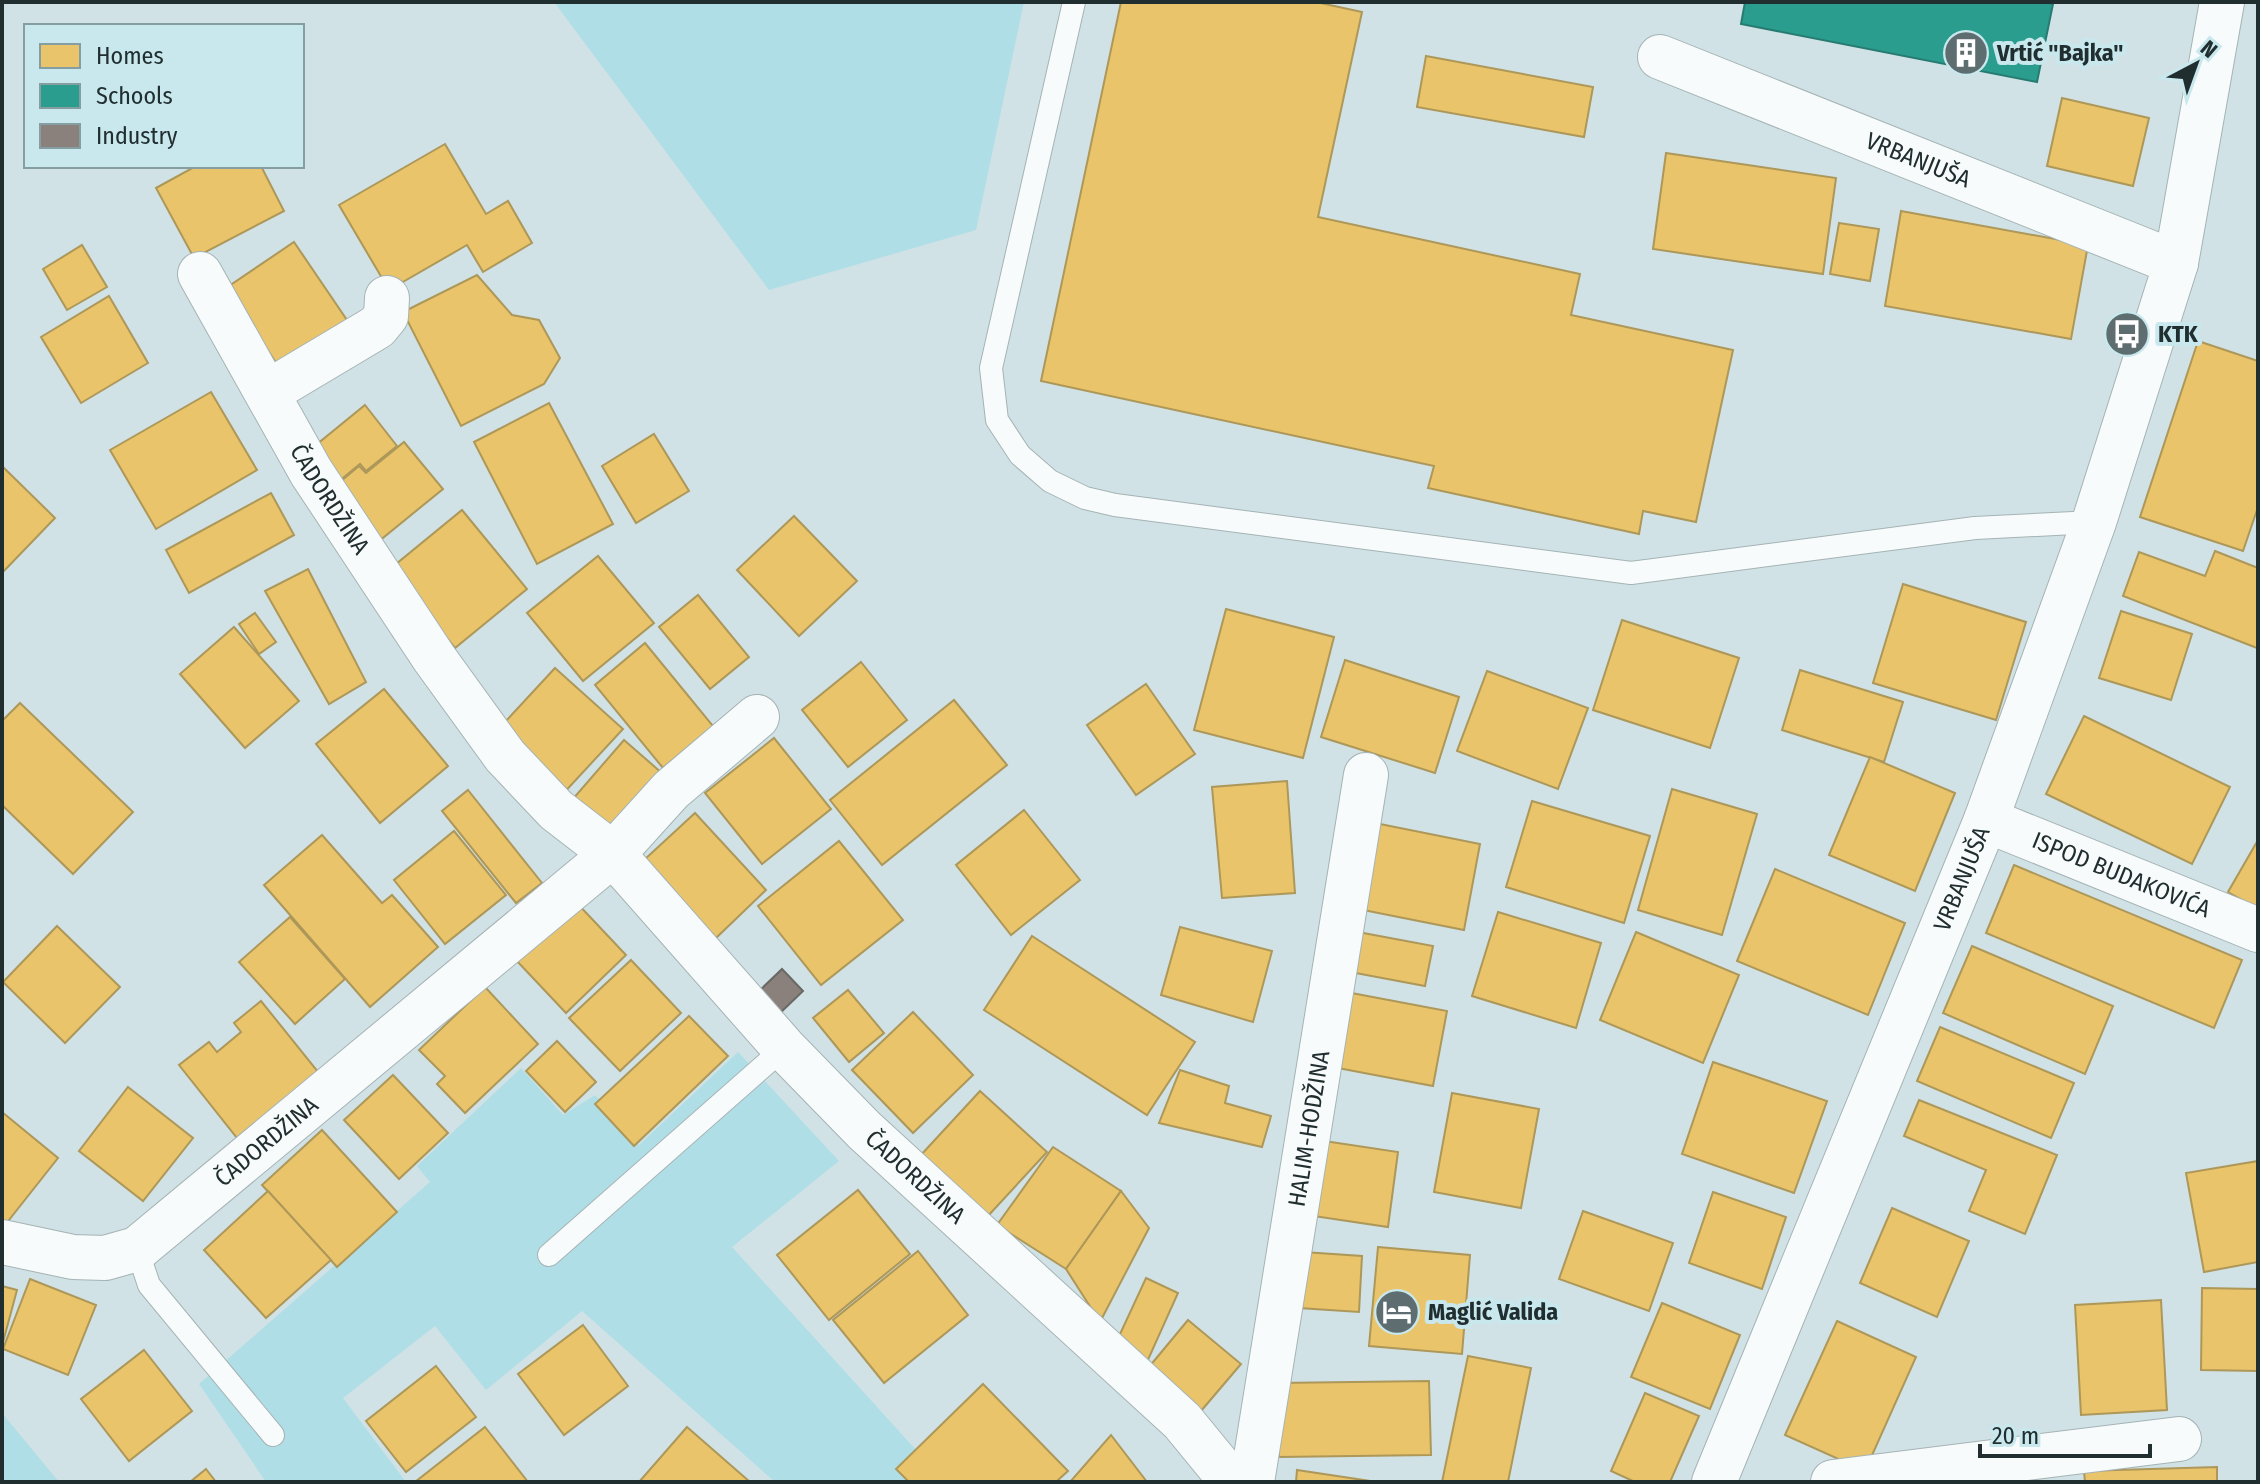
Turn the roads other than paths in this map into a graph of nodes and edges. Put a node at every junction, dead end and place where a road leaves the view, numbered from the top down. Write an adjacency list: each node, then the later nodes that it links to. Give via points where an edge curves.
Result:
1 (1074, 2): 8 (lane, via 991,368 997,420 1020,455 1050,481 1115,505 1631,573 1975,528)
2 (2222, 2): 4 (street, VRBANJUŠA)
3 (1660, 57): 4 (street, VRBANJUŠA)
4 (2176, 263): 8 (street, VRBANJUŠA)
5 (200, 274): 7 (street, ČADORDŽINA)
6 (387, 298): 7 (street, via 386,316 377,327)
7 (268, 392): 12 (street, ČADORDŽINA, via 311,472 505,756 556,810)
8 (2094, 522): 11 (street, VRBANJUŠA)
9 (757, 717): 12 (street, ČADORDŽINA, via 671,790)
10 (1366, 775): 21 (street, HALIM-HODŽINA)
11 (1986, 820): 13 (street, ISPOD BUDAKOVIĆA); 22 (street, VRBANJUŠA)
12 (613, 854): 14 (street, ČADORDŽINA); 16 (street, ČADORDŽINA)
13 (2258, 930)
14 (784, 1048): 17 (lane); 20 (street, ČADORDŽINA, via 864,1130 1182,1421)
15 (2, 1242): 16 (street, ČADORDŽINA, via 73,1257 105,1258)
16 (137, 1249): 18 (lane, via 149,1285)
17 (549, 1255)
18 (273, 1435)
19 (2179, 1439): 23 (street)
20 (1232, 1482)
21 (1252, 1482)
22 (1714, 1482)
23 (1833, 1482)

